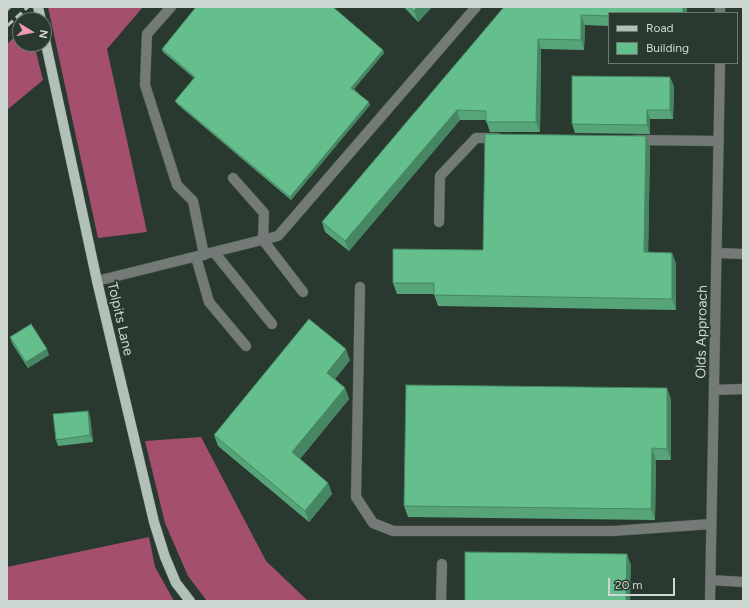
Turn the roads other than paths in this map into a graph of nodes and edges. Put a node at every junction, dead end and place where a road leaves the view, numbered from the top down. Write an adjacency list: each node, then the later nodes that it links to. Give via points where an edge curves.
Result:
1 (171, 7): 13 (street, via 147,34 145,84 177,185 193,201)
2 (476, 7): 10 (street, via 278,236)
3 (48, 52): 14 (main road, Tolpits Lane)
4 (720, 64): 7 (street, Olds Approach)
5 (507, 138): 9 (street, via 476,138 440,176)
6 (625, 140): 7 (street)
7 (719, 141): 11 (street, Olds Approach)
8 (233, 178): 10 (street, via 264,213)
9 (439, 222)
10 (264, 240): 13 (street); 16 (street)
11 (718, 253): 12 (street); 20 (street, Olds Approach)
12 (743, 254)
13 (205, 255): 14 (street); 17 (street); 18 (street, via 209,302)
14 (97, 281): 25 (main road, Tolpits Lane, via 154,522 176,583)
15 (360, 287): 21 (street, via 356,496 373,523 394,531 613,531)
16 (303, 292)
17 (272, 324)
18 (246, 346)
19 (743, 389): 20 (street)
20 (714, 390): 21 (street, Olds Approach)
21 (711, 524): 23 (street, Olds Approach)
22 (442, 564): 26 (street)
23 (711, 580): 24 (street); 27 (street, Olds Approach)
24 (743, 582)
25 (190, 601)
26 (441, 601)
27 (710, 601)

